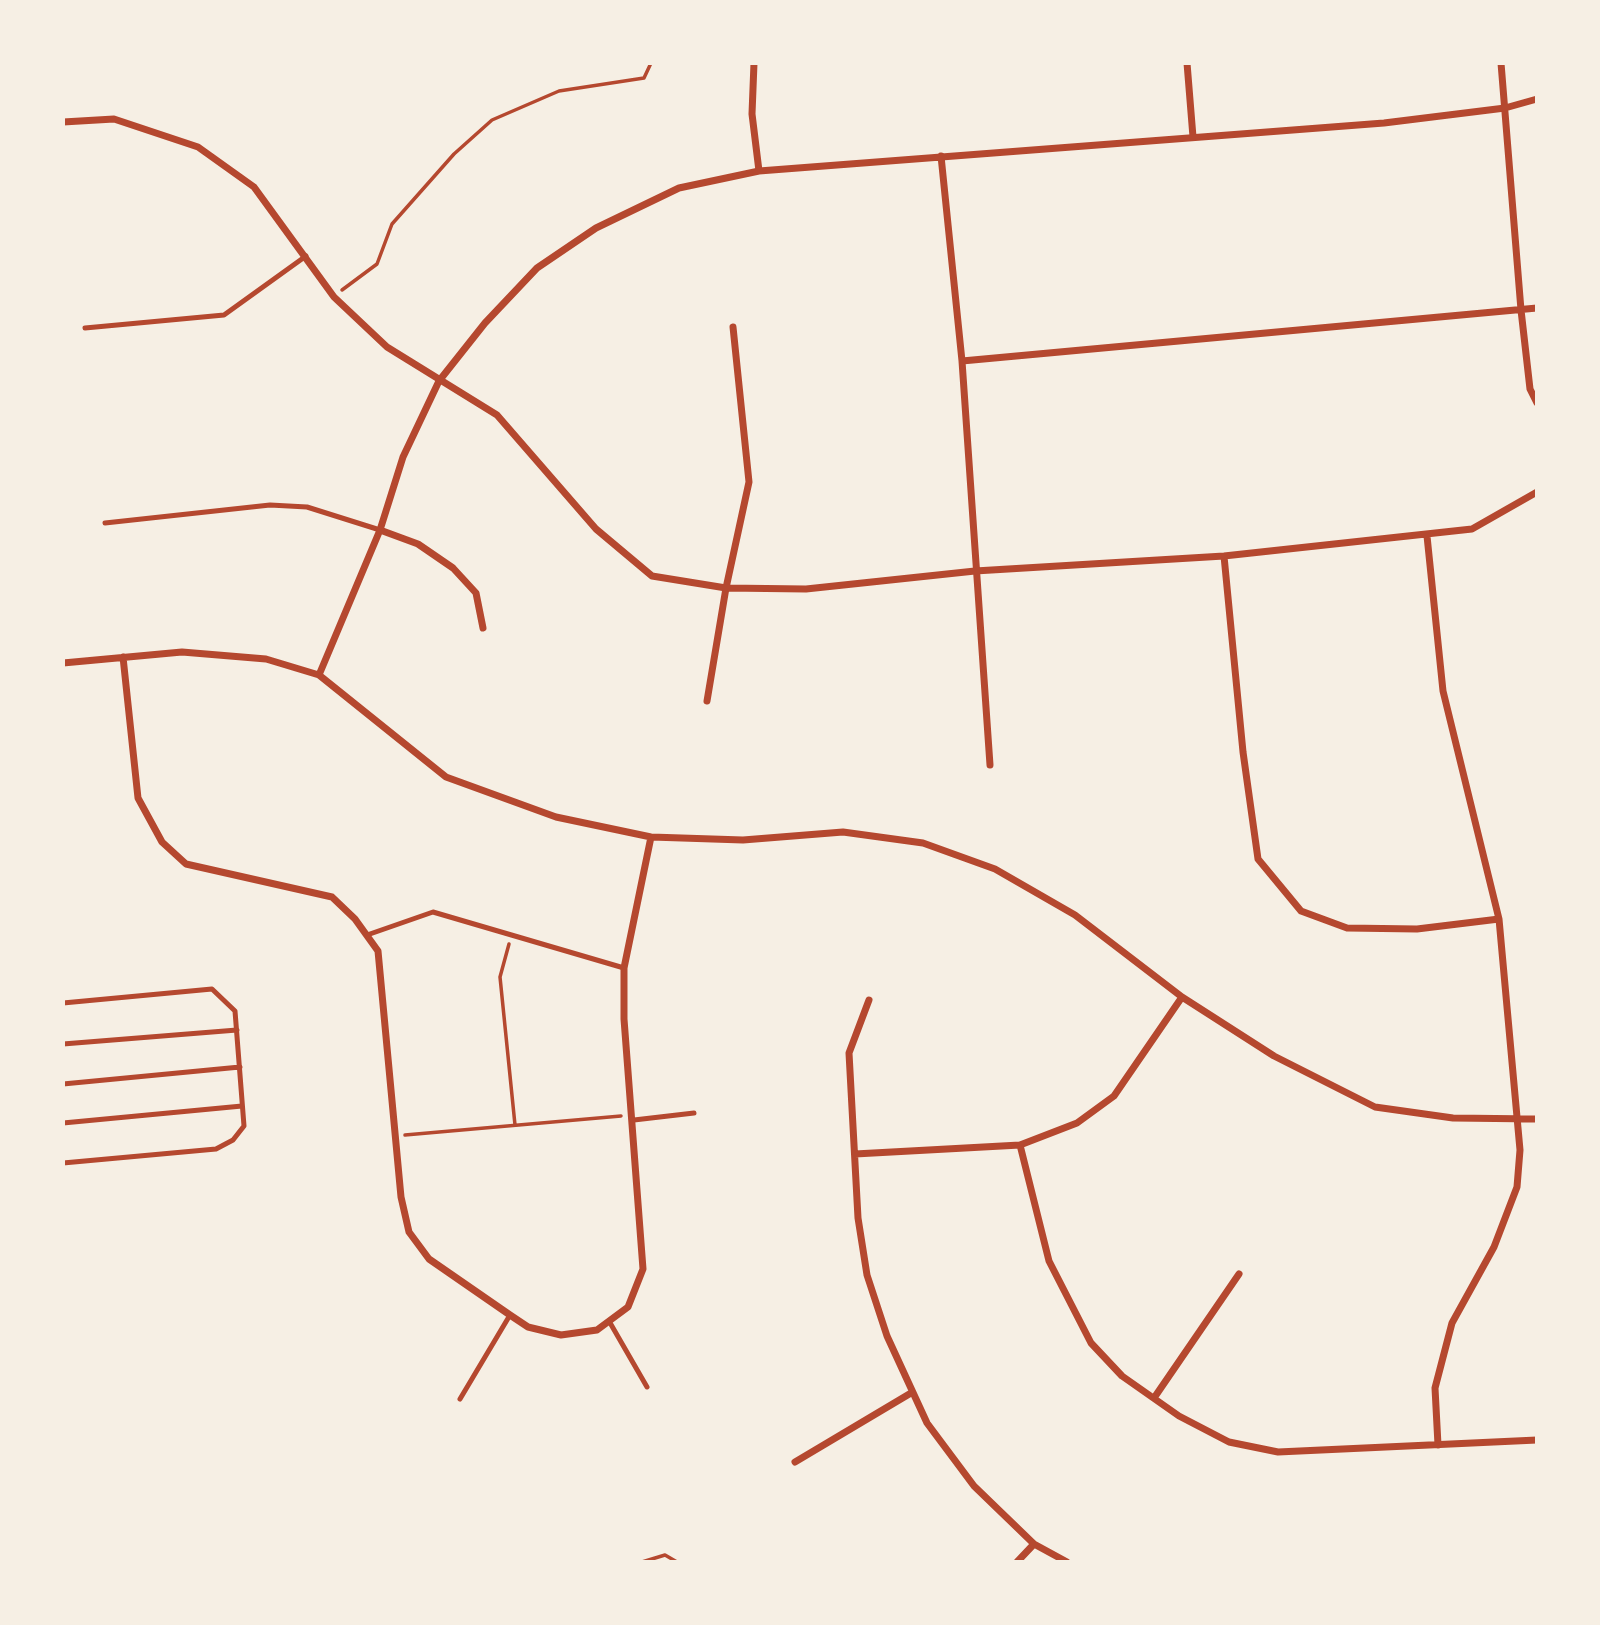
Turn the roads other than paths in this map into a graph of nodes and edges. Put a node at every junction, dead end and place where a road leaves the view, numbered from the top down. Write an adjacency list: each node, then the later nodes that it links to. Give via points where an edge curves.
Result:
1 (754, 63): 9 (street, via 752,114)
2 (1187, 63): 7 (street)
3 (1501, 63): 5 (street)
4 (1537, 99): 5 (street)
5 (1505, 108): 7 (street, via 1384,123); 12 (street)
6 (63, 122): 10 (street, via 114,119 198,147 254,187)
7 (1193, 137): 8 (street)
8 (941, 156): 9 (street); 15 (street)
9 (759, 171): 16 (street, via 679,188 596,228 537,268)
10 (306, 256): 14 (lane, via 224,316); 16 (street, via 334,297 387,347)
11 (1537, 308): 12 (street)
12 (1521, 310): 15 (street); 17 (street, via 1531,389)
13 (733, 327): 24 (street, via 749,482)
14 (85, 328)
15 (962, 361): 23 (street)
16 (439, 381): 20 (street, via 403,457); 24 (street, via 497,415 596,528 652,576)
17 (1537, 403)
18 (1537, 492): 21 (street, via 1472,529)
19 (105, 523): 20 (lane, via 270,505 307,507)
20 (380, 530): 25 (street, via 418,544 453,568 476,593); 28 (street)
21 (1427, 536): 22 (street); 32 (street, via 1443,691)
22 (1224, 556): 23 (street); 32 (street, via 1258,859 1301,911 1347,928 1417,929)
23 (975, 571): 24 (street, via 806,589); 30 (street)
24 (726, 588): 29 (street)
25 (483, 628)
26 (123, 657): 27 (street); 28 (street, via 182,652 266,659); 33 (street, via 138,798 162,842 186,864 332,897)
27 (63, 663)
28 (319, 676): 31 (street, via 446,777 556,817)
29 (707, 701)
30 (990, 765)
31 (651, 836): 34 (street); 35 (street, via 743,840 843,832 923,844 995,869 1075,915)
32 (1499, 919): 45 (street)
33 (367, 935): 34 (lane, via 433,912); 52 (street, via 378,951 401,1197 409,1232 429,1259)
34 (624, 968): 44 (street)
35 (1182, 997): 45 (street, via 1274,1056 1375,1107 1452,1118); 48 (street, via 1114,1096 1077,1123)
36 (869, 1000): 49 (street, via 849,1053)
37 (63, 1003): 38 (lane, via 212,989 235,1011)
38 (237, 1030): 39 (lane); 40 (lane)
39 (63, 1044)
40 (240, 1067): 41 (lane); 42 (lane)
41 (63, 1084)
42 (243, 1106): 47 (lane); 50 (lane, via 244,1126 233,1140 216,1149)
43 (694, 1113): 44 (lane)
44 (634, 1117): 53 (street, via 643,1269 628,1307)
45 (1519, 1119): 46 (street); 59 (street, via 1517,1187 1494,1247 1452,1324 1435,1388)
46 (1537, 1119)
47 (63, 1123)
48 (1020, 1145): 49 (street); 56 (street, via 1049,1261 1064,1293 1091,1343 1122,1376)
49 (855, 1154): 55 (street, via 867,1275)
50 (63, 1163)
51 (1239, 1274): 56 (street)
52 (510, 1315): 53 (street, via 528,1326 561,1335 597,1330); 57 (lane)
53 (610, 1321): 54 (lane)
54 (647, 1387)
55 (911, 1393): 60 (street); 61 (street, via 974,1486)
56 (1154, 1398): 59 (street, via 1229,1442 1278,1452)
57 (460, 1399)
58 (1537, 1440): 59 (street)
59 (1438, 1445)
60 (795, 1462)
61 (1034, 1544): 62 (street); 63 (street)
62 (1017, 1562)
63 (1067, 1562)

